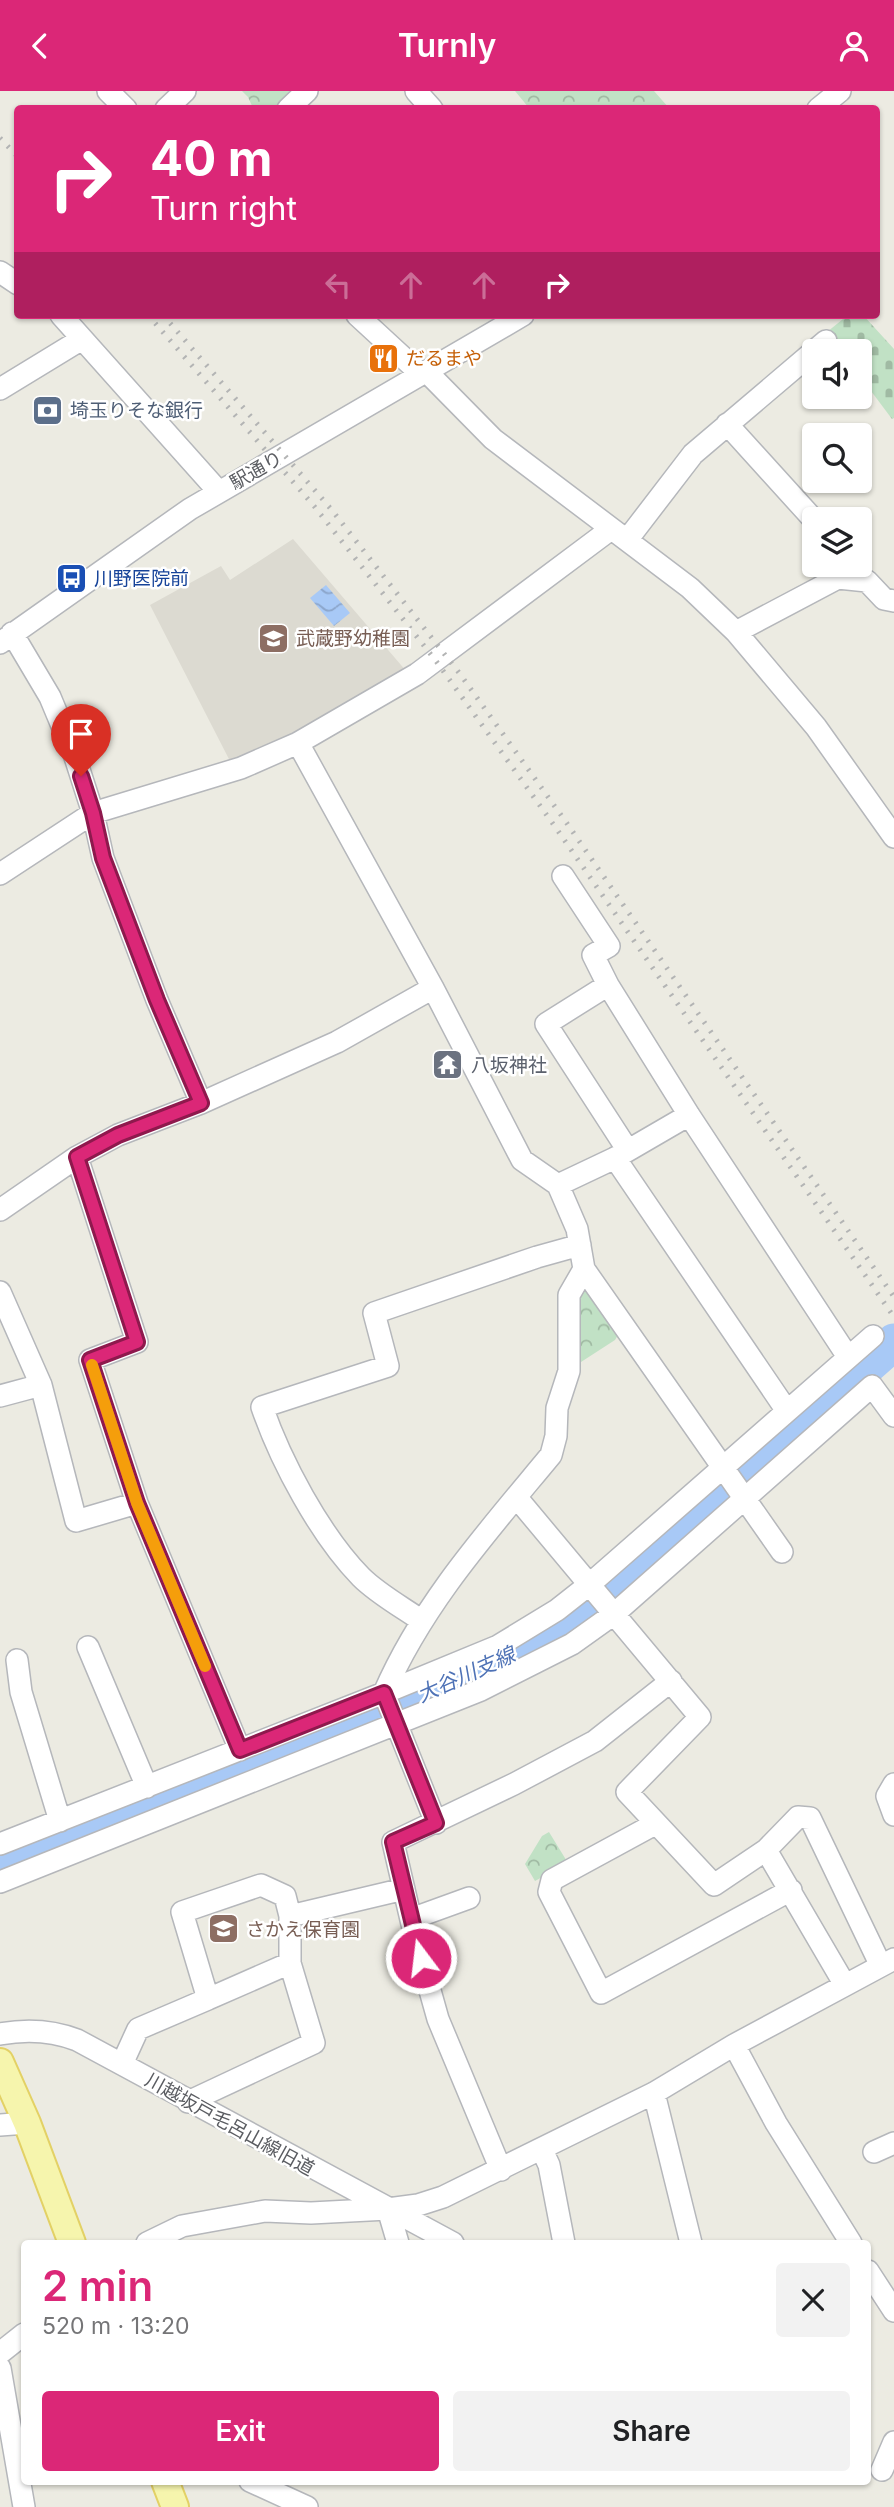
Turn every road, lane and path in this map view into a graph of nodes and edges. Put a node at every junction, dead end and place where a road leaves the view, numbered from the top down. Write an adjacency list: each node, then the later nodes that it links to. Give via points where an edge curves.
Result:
1 (108, 91): 6 (street)
2 (185, 91): 7 (street)
3 (307, 91): 8 (street)
4 (416, 91): 9 (street)
5 (840, 91): 10 (street)
6 (122, 105)
7 (170, 105)
8 (292, 105)
9 (428, 105)
10 (823, 105)
11 (64, 319): 14 (street)
12 (362, 319): 16 (street)
13 (516, 319): 16 (street, 駅通り)
14 (82, 339): 17 (street); 19 (street)
15 (802, 361): 18 (street)
16 (424, 373): 19 (street, 駅通り); 21 (street, via 493,439)
17 (0, 389)
18 (727, 424): 20 (street); 21 (street)
19 (219, 492): 26 (street, 駅通り)
20 (802, 507)
21 (619, 535): 25 (street, via 690,588); 27 (street, via 417,674)
22 (843, 577): 25 (street)
23 (865, 577): 24 (street, via 884,599)
24 (894, 601)
25 (736, 632): 29 (street)
26 (6, 638): 28 (street, via 50,698)
27 (298, 743): 28 (street, via 241,768); 33 (street)
28 (93, 813): 30 (street); 34 (street, via 103,858)
29 (893, 829)
30 (0, 874)
31 (562, 876): 32 (street, via 609,946 593,955)
32 (608, 985): 35 (street); 36 (street, via 546,1024)
33 (433, 988): 34 (street, via 337,1042); 38 (street, via 522,1160)
34 (201, 1103): 37 (street, via 118,1135)
35 (689, 1115): 36 (street); 44 (street)
36 (621, 1154): 38 (street); 47 (street)
37 (77, 1157): 39 (street); 52 (street, via 137,1342 90,1360)
38 (558, 1185): 40 (street)
39 (0, 1210)
40 (580, 1245): 41 (street); 56 (street, via 374,1314 388,1366 262,1407 319,1526 363,1578)
41 (584, 1269): 49 (street); 51 (street, via 569,1295 569,1371 557,1408 551,1455)
42 (0, 1293): 45 (street)
43 (873, 1336): 44 (street)
44 (848, 1357): 47 (street)
45 (41, 1385): 46 (street); 52 (street, via 76,1521)
46 (0, 1396)
47 (787, 1411): 49 (street)
48 (894, 1416): 50 (street, via 872,1386)
49 (725, 1470): 50 (street); 54 (street)
50 (742, 1497): 53 (street); 55 (street)
51 (517, 1498): 54 (street); 56 (street)
52 (137, 1503): 64 (street)
53 (782, 1552)
54 (590, 1584): 55 (street); 61 (street, via 498,1646)
55 (614, 1614): 59 (street); 63 (street, via 561,1650)
56 (422, 1621): 61 (street)
57 (88, 1647): 66 (street)
58 (17, 1660): 60 (street)
59 (671, 1681): 69 (street, via 595,1741); 70 (street, via 700,1717 627,1792)
60 (21, 1692): 62 (street); 68 (street)
61 (384, 1693): 63 (street); 64 (street)
62 (0, 1697)
63 (398, 1725): 69 (street); 73 (street)
64 (240, 1750): 66 (street)
65 (894, 1784): 67 (street, via 887,1795)
66 (147, 1787): 68 (street)
67 (894, 1815)
68 (60, 1821): 71 (street)
69 (436, 1823): 74 (street, via 393,1842)
70 (655, 1824): 72 (street, via 714,1885); 75 (street, via 552,1880 549,1892 601,1993)
71 (0, 1844)
72 (766, 1850): 75 (street); 80 (street, via 798,1817 810,1818)
73 (0, 1882)
74 (404, 1889): 77 (street); 78 (street)
75 (791, 1890): 81 (street)
76 (469, 1898): 78 (street)
77 (290, 1916): 79 (street); 82 (street, via 285,1896 261,1885 182,1912)
78 (411, 1919): 94 (street, via 438,2019)
79 (289, 1963): 82 (street); 88 (street, via 314,2043)
80 (887, 1963): 81 (street)
81 (845, 1985): 84 (street)
82 (208, 1999): 86 (street, via 138,2028)
83 (0, 2034): 86 (street, 川越坂戸毛呂山線旧道, via 38,2030 60,2034)
84 (734, 2045): 87 (street); 102 (street)
85 (0, 2062): 89 (main road)
86 (122, 2064): 88 (street, 川越坂戸毛呂山線旧道)
87 (654, 2094): 92 (street); 101 (street)
88 (188, 2102): 95 (street, 川越坂戸毛呂山線旧道)
89 (27, 2123): 90 (street); 96 (main road)
90 (0, 2125)
91 (894, 2143): 93 (street)
92 (541, 2150): 94 (street); 100 (street, via 550,2165)
93 (874, 2152)
94 (501, 2170): 95 (street, via 443,2197)
95 (388, 2209): 97 (street, via 265,2211 182,2227); 98 (street); 99 (street, 川越坂戸毛呂山線旧道)
96 (71, 2240)
97 (154, 2240)
98 (397, 2240)
99 (447, 2240)
100 (563, 2240)
101 (690, 2240)
102 (849, 2240)
103 (871, 2276): 104 (street)
104 (894, 2311)
105 (21, 2336): 106 (street)
106 (0, 2353)
107 (0, 2368): 112 (street)
108 (894, 2442): 109 (street)
109 (881, 2470)
110 (166, 2485): 113 (main road)
111 (259, 2485): 114 (street)
112 (24, 2507)
113 (174, 2507)
114 (307, 2507)

